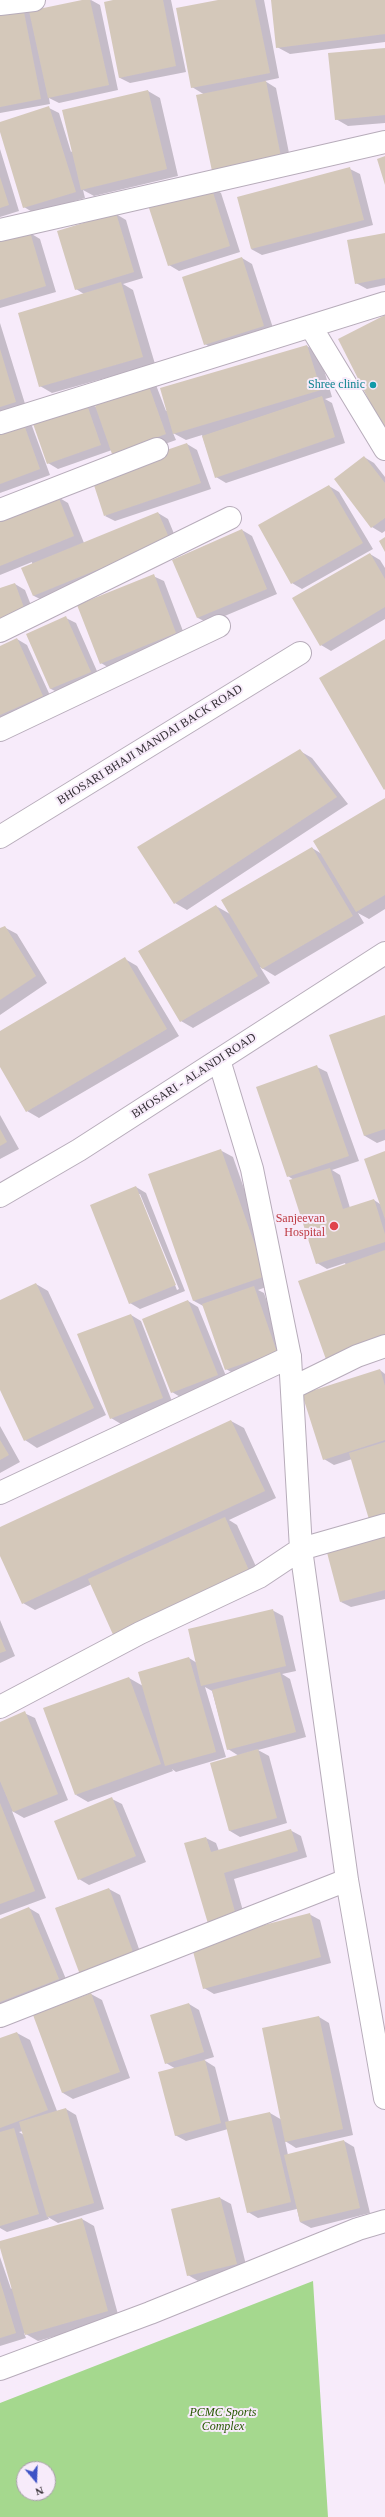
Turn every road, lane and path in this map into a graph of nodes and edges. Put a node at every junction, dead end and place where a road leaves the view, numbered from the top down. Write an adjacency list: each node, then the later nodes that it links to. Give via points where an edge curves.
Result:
1 (34, 0): 2 (street)
2 (0, 4)
3 (385, 142): 4 (street)
4 (0, 230)
5 (385, 303): 6 (street)
6 (311, 327): 7 (street); 9 (street)
7 (0, 423)
8 (157, 449): 10 (street)
9 (385, 449)
10 (0, 510)
11 (230, 518): 13 (street)
12 (219, 626): 15 (street)
13 (0, 631)
14 (300, 653): 16 (street, BHOSARI BHAJI MANDAI BACK ROAD)
15 (0, 730)
16 (0, 837)
17 (385, 953): 18 (street, BHOSARI - ALANDI ROAD)
18 (219, 1060): 19 (street, BHOSARI - ALANDI ROAD, via 78,1150); 21 (street, via 252,1169)
19 (0, 1196)
20 (385, 1346): 22 (street, via 357,1356)
21 (290, 1357): 22 (street); 23 (street)
22 (292, 1388): 25 (street)
23 (0, 1493)
24 (385, 1525): 25 (street)
25 (301, 1549): 26 (street, via 259,1577 140,1633); 27 (street)
26 (0, 1707)
27 (347, 1880): 28 (street); 29 (street)
28 (0, 2016)
29 (385, 2098)
30 (385, 2221): 31 (street, via 358,2229)
31 (0, 2369)

